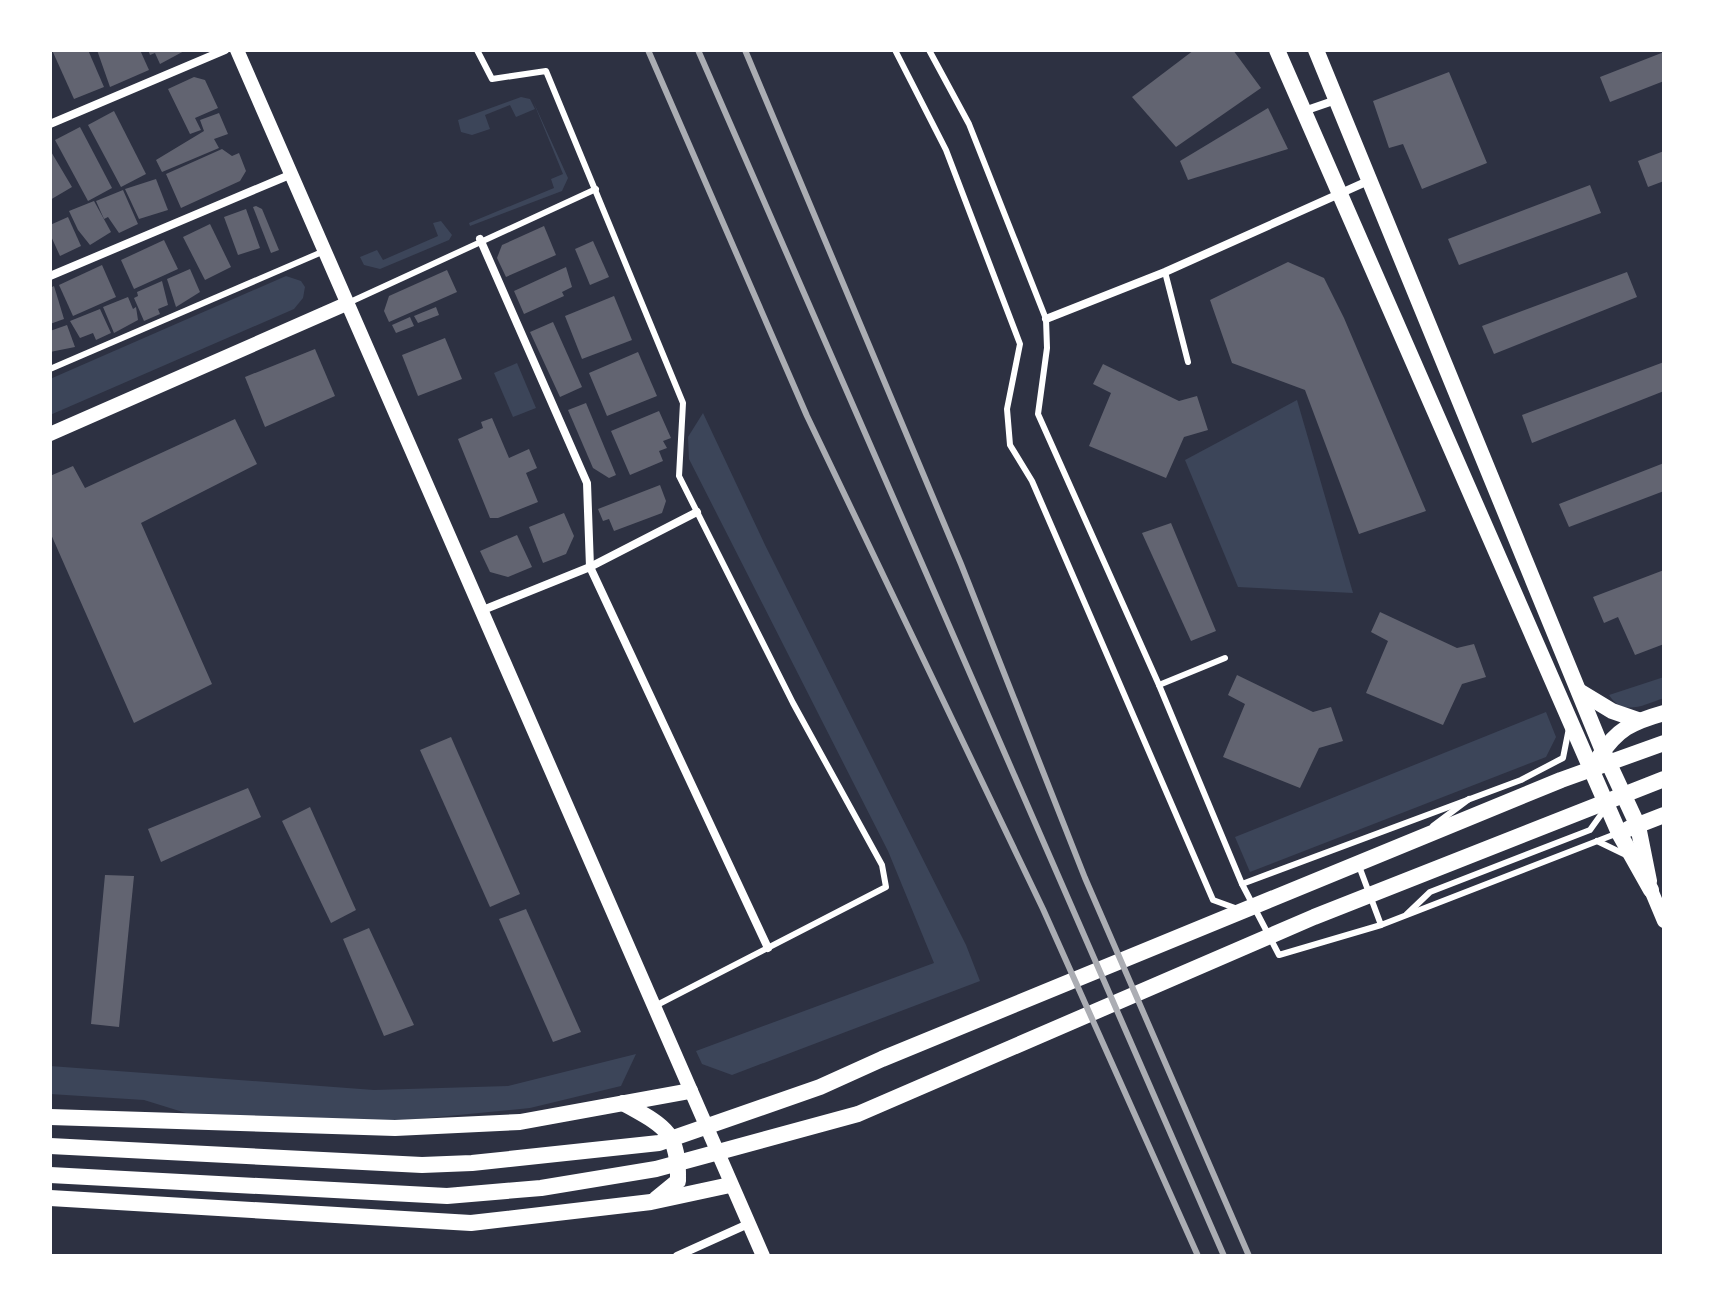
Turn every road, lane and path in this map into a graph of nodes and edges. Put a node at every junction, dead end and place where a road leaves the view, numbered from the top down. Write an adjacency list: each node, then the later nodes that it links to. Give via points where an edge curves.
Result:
1 (225, 50): 10 (street)
2 (237, 50): 11 (street)
3 (477, 50): 13 (lane, via 492,79 546,71)
4 (895, 50): 48 (lane, via 946,150 1020,344 1007,409 1010,445 1032,481 1213,900 1231,910)
5 (929, 50): 20 (lane, via 969,124)
6 (1277, 50): 9 (main road)
7 (1316, 50): 8 (main road)
8 (1337, 99): 9 (street); 12 (main road)
9 (1304, 111): 14 (main road)
10 (50, 124)
11 (292, 174): 16 (street); 18 (street)
12 (1368, 181): 14 (street); 29 (main road)
13 (596, 189): 15 (lane); 24 (lane, via 683,403 679,476)
14 (1340, 192): 17 (street); 32 (main road)
15 (480, 239): 19 (lane); 25 (street, via 587,483)
16 (325, 251): 19 (street); 22 (lane)
17 (1165, 272): 20 (street); 21 (lane)
18 (50, 276)
19 (346, 304): 23 (street); 26 (street)
20 (1046, 319): 28 (lane, via 1038,414)
21 (1188, 362)
22 (50, 369)
23 (50, 434)
24 (697, 512): 25 (street); 52 (lane, via 882,865 886,887)
25 (590, 567): 26 (street); 52 (street)
26 (483, 610): 53 (street)
27 (1225, 658): 28 (lane)
28 (1159, 685): 46 (lane)
29 (1579, 691): 31 (main road); 34 (main road)
30 (1664, 713): 31 (main road)
31 (1638, 720): 34 (main road, via 1613,735)
32 (1570, 721): 36 (main road); 38 (lane, via 1563,758)
33 (1664, 743): 57 (main road, via 1531,792 820,1087 659,1143 422,1165)
34 (1603, 751): 35 (main road); 36 (main road)
35 (1611, 768): 39 (lane, via 1613,797); 41 (main road)
36 (1591, 770): 39 (main road)
37 (1664, 779): 58 (main road, via 1314,917 858,1114 656,1169 541,1188 447,1196)
38 (1469, 799): 45 (lane, via 1426,831); 46 (lane)
39 (1607, 806): 42 (main road); 49 (lane, via 1590,830 1430,892)
40 (1664, 815): 41 (main road)
41 (1638, 826): 42 (main road); 47 (main road)
42 (1619, 833): 43 (lane); 44 (main road)
43 (1597, 841): 44 (lane); 49 (lane)
44 (1630, 858): 47 (main road)
45 (1356, 859): 48 (lane); 51 (lane)
46 (1242, 884): 48 (lane)
47 (1651, 890): 50 (street)
48 (1251, 902): 51 (lane, via 1279,955)
49 (1404, 916): 51 (lane)
50 (1664, 921)
51 (1381, 925)
52 (768, 948): 53 (lane)
53 (653, 1007): 54 (street)
54 (690, 1091): 55 (main road); 59 (street)
55 (623, 1103): 56 (main road, via 520,1122 395,1128); 61 (main road, via 666,1127 678,1152 678,1181)
56 (50, 1117)
57 (50, 1146)
58 (50, 1175)
59 (730, 1185): 61 (main road); 62 (street)
60 (50, 1198): 61 (main road, via 471,1223)
61 (651, 1202)
62 (748, 1224): 63 (street); 64 (street)
63 (677, 1256)
64 (763, 1256)

